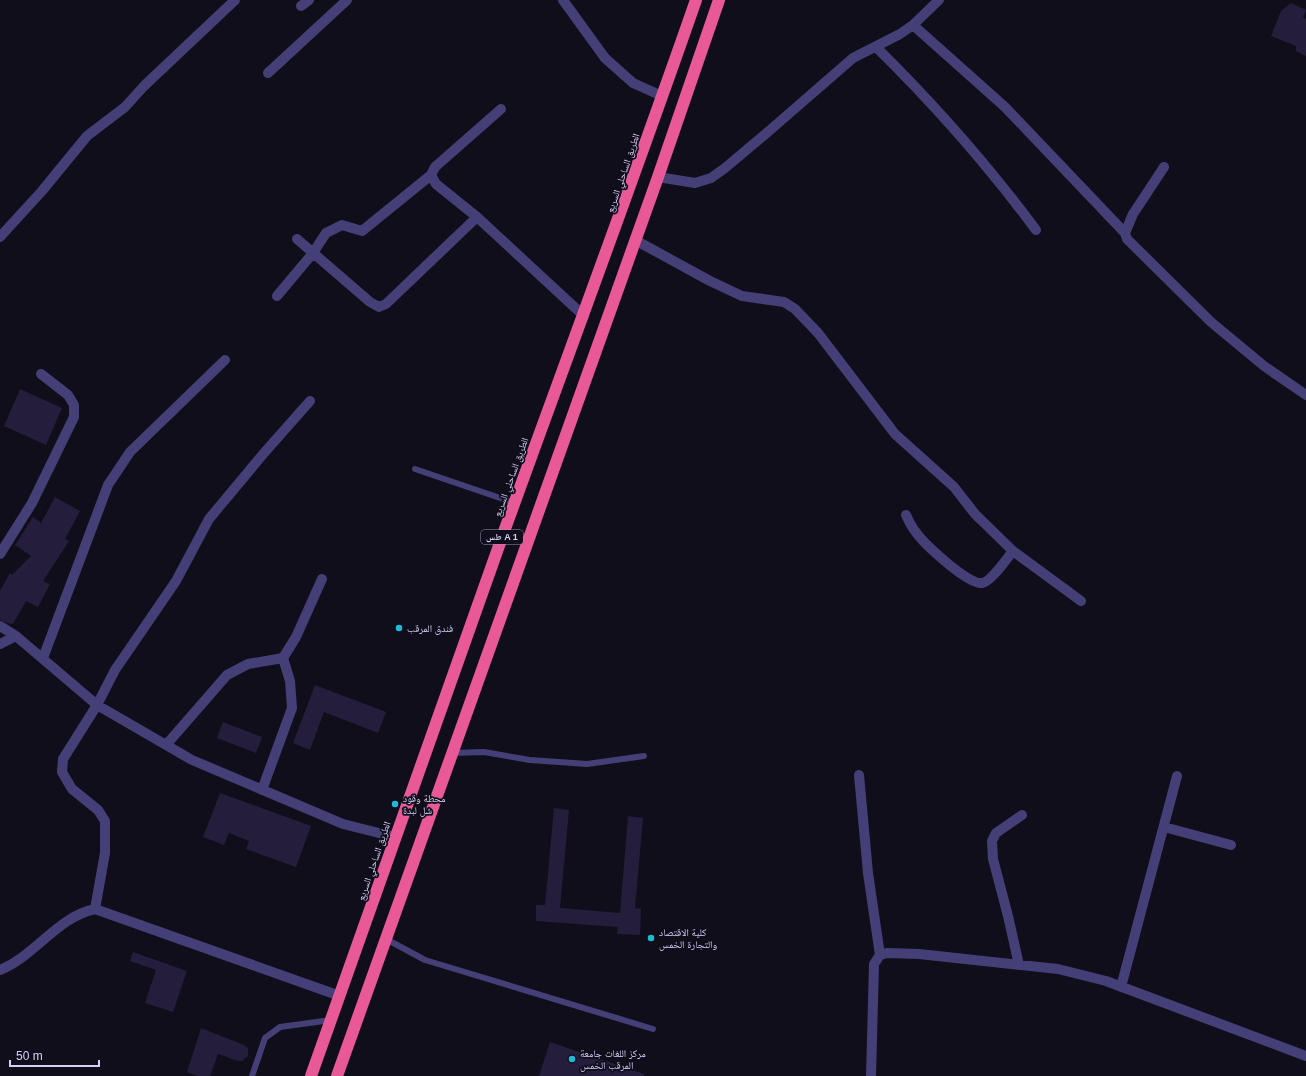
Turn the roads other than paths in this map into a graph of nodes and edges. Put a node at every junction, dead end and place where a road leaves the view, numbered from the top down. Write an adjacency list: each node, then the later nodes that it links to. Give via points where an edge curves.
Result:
1 (235, 0): 18 (street, via 124,107 87,136)
2 (347, 0): 9 (street)
3 (563, 0): 10 (street, via 605,58 633,83)
4 (696, 0): 10 (highway, الطريق الساحلي السريع / طس A 1)
5 (719, 0): 14 (highway, طس A 1)
6 (939, 0): 7 (street)
7 (913, 25): 8 (street); 17 (street, via 1005,108)
8 (876, 47): 14 (street, via 852,58 770,131 711,178 695,183); 16 (street, via 972,148)
9 (268, 73)
10 (662, 96): 23 (highway, الطريق الساحلي السريع / طس A 1)
11 (501, 108): 13 (street, via 435,167)
12 (1164, 167): 17 (street, via 1133,214)
13 (431, 175): 15 (street, via 436,184); 21 (street, via 362,231 342,225 334,227 326,233)
14 (658, 176): 20 (highway, طس A 1)
15 (477, 217): 21 (street, via 386,304 379,307); 23 (street)
16 (1036, 230)
17 (1125, 233): 26 (street, via 1132,245 1211,322 1264,366)
18 (0, 237)
19 (297, 239): 21 (street)
20 (635, 240): 31 (street, via 742,296 784,302 795,309 818,333 895,434 954,487 975,514); 42 (highway, طس A 1)
21 (313, 253): 22 (street)
22 (277, 296)
23 (584, 316): 29 (highway, الطريق الساحلي السريع / طس A 1)
24 (225, 360): 38 (street, via 130,452 108,485)
25 (41, 374): 32 (street, via 68,395 74,405 74,417 32,504)
26 (1306, 395)
27 (310, 401): 40 (street, via 209,519 176,581 115,670)
28 (415, 469): 29 (lane)
29 (515, 502): 49 (highway, الطريق الساحلي السريع / طس A 1)
30 (906, 515): 31 (street, via 915,532 957,572 976,582 982,583 990,579)
31 (1014, 551): 34 (street)
32 (0, 554)
33 (322, 579): 39 (street, via 296,637)
34 (1081, 601)
35 (0, 626): 36 (street)
36 (16, 636): 37 (street); 38 (street)
37 (0, 644)
38 (43, 658): 40 (street)
39 (283, 658): 41 (street, via 248,664 227,675); 46 (street, via 290,680 292,708)
40 (97, 705): 41 (street); 51 (street, via 63,759 62,772 72,789 98,810 105,821 105,853)
41 (166, 745): 46 (street, via 192,760)
42 (452, 753): 43 (lane, via 484,752 530,760 588,764); 52 (highway, طس A 1)
43 (644, 756)
44 (859, 775): 53 (street, via 868,873)
45 (1177, 776): 48 (street)
46 (262, 790): 49 (street, via 343,824)
47 (1022, 815): 54 (street, via 996,833 992,841 993,859)
48 (1164, 827): 50 (street); 56 (street)
49 (394, 837): 57 (highway, الطريق الساحلي السريع / طس A 1)
50 (1231, 845)
51 (95, 909): 55 (street, via 74,916 14,964); 57 (street)
52 (386, 939): 59 (lane, via 425,960); 63 (highway, طس A 1)
53 (880, 955): 54 (street, via 919,954); 64 (street, via 874,964)
54 (1019, 966): 56 (street, via 1058,969)
55 (0, 970)
56 (1121, 987): 60 (street)
57 (340, 996): 58 (highway, الطريق الساحلي السريع / طس A 1)
58 (331, 1020): 61 (lane, via 280,1027 265,1038); 62 (highway, الطريق الساحلي السريع / طس A 1)
59 (653, 1029)
60 (1306, 1056)
61 (252, 1076)
62 (311, 1076)
63 (337, 1076)
64 (871, 1076)

